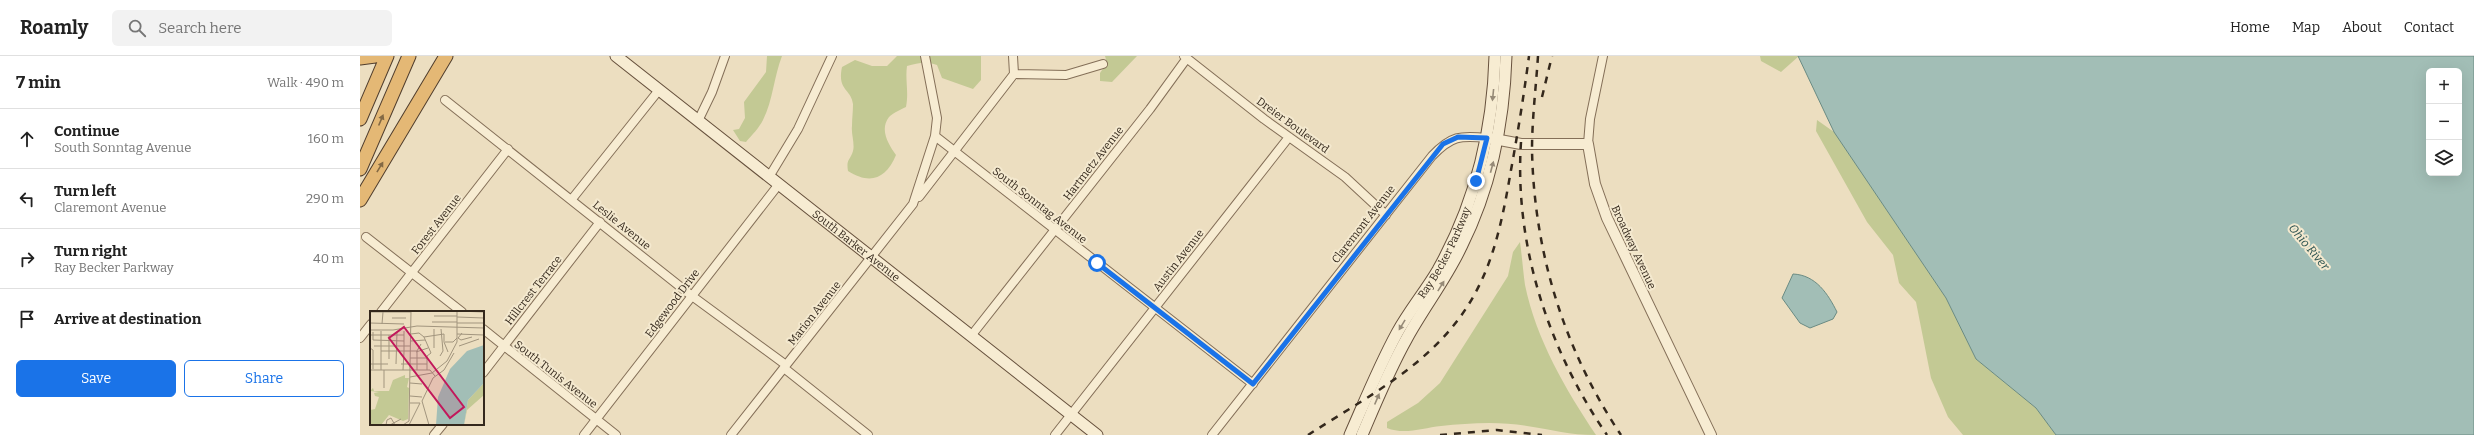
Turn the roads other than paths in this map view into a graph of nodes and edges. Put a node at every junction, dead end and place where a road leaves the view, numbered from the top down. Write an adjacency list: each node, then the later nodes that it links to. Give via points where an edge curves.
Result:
1 (375, 56): 14 (highway)
2 (387, 56): 20 (highway)
3 (409, 56): 28 (highway, one-way to 3)
4 (446, 56): 32 (highway, one-way to 4)
5 (616, 56): 15 (main road, South Barker Avenue)
6 (725, 56): 21 (street)
7 (832, 56): 29 (street, via 798,129)
8 (925, 56): 22 (street, via 935,106)
9 (1013, 56): 17 (street)
10 (1495, 56): 24 (main road, Ray Becker Parkway, one-way to 24)
11 (1506, 56): 24 (main road, Ray Becker Parkway, via 1504,93)
12 (1603, 56): 25 (street, Broadway Avenue, via 1590,119)
13 (1185, 57): 23 (street, Dreier Boulevard); 36 (street, Hartmetz Avenue)
14 (360, 58)
15 (627, 60): 18 (main road, South Barker Avenue)
16 (1103, 64): 17 (street, via 1066,75)
17 (1014, 74): 27 (street, Marion Avenue)
18 (659, 90): 21 (main road, South Barker Avenue); 31 (street)
19 (446, 100): 26 (street, Leslie Avenue)
20 (360, 119)
21 (698, 121): 29 (main road, South Barker Avenue)
22 (935, 136): 27 (street, South Sonntag Avenue); 33 (street, Marion Avenue)
23 (1289, 137): 34 (street, Dreier Boulevard, via 1345,177); 41 (street, Austin Avenue)
24 (1492, 139): 25 (street, Claremont Avenue, via 1521,144); 34 (street, Claremont Avenue, via 1458,137 1443,144); 63 (main road, Ray Becker Parkway, one-way to 63, via 1452,241 1438,270 1401,326 1381,364); 64 (main road, Ray Becker Parkway, one-way to 24, via 1407,337 1441,286 1462,246 1487,184)
25 (1588, 144): 65 (street, Broadway Avenue, via 1595,184 1607,218)
26 (508, 149): 31 (street, Leslie Avenue); 39 (street, Forest Avenue)
27 (954, 151): 33 (street, Marion Avenue); 36 (street, South Sonntag Avenue)
28 (360, 169)
29 (769, 177): 30 (main road, South Barker Avenue)
30 (779, 184): 38 (main road, South Barker Avenue); 40 (street, Edgewood Drive)
31 (572, 199): 35 (street, Leslie Avenue)
32 (360, 200)
33 (913, 204): 38 (street, Marion Avenue)
34 (1386, 215): 51 (street, Claremont Avenue)
35 (600, 222): 40 (street, Leslie Avenue); 48 (street, Hillcrest Terrace)
36 (1055, 229): 41 (street, South Sonntag Avenue); 46 (street, Hartmetz Avenue)
37 (366, 237): 39 (street)
38 (872, 257): 46 (main road, South Barker Avenue); 49 (street, Marion Avenue)
39 (412, 272): 42 (street, Forest Avenue); 43 (street)
40 (692, 296): 49 (street, Leslie Avenue); 53 (street, Edgewood Drive)
41 (1154, 308): 51 (street, South Sonntag Avenue); 52 (street, Austin Avenue)
42 (382, 311)
43 (461, 311)
44 (370, 325): 47 (street)
45 (484, 330): 48 (street, South Tunis Avenue)
46 (971, 336): 52 (main road, South Barker Avenue)
47 (360, 338)
48 (504, 346): 50 (street, Hillcrest Terrace); 53 (street, South Tunis Avenue)
49 (785, 366): 58 (street, Marion Avenue); 59 (street, Leslie Avenue)
50 (484, 371)
51 (1253, 384): 62 (street, Claremont Avenue)
52 (1071, 414): 60 (street, Austin Avenue); 61 (main road, South Barker Avenue)
53 (596, 419): 56 (street, Edgewood Drive); 57 (street, South Tunis Avenue)
54 (442, 425): 55 (street)
55 (434, 435)
56 (584, 435)
57 (616, 435)
58 (731, 435)
59 (868, 435)
60 (1055, 435)
61 (1097, 435)
62 (1212, 435)
63 (1350, 435)
64 (1362, 435)
65 (1711, 435)

